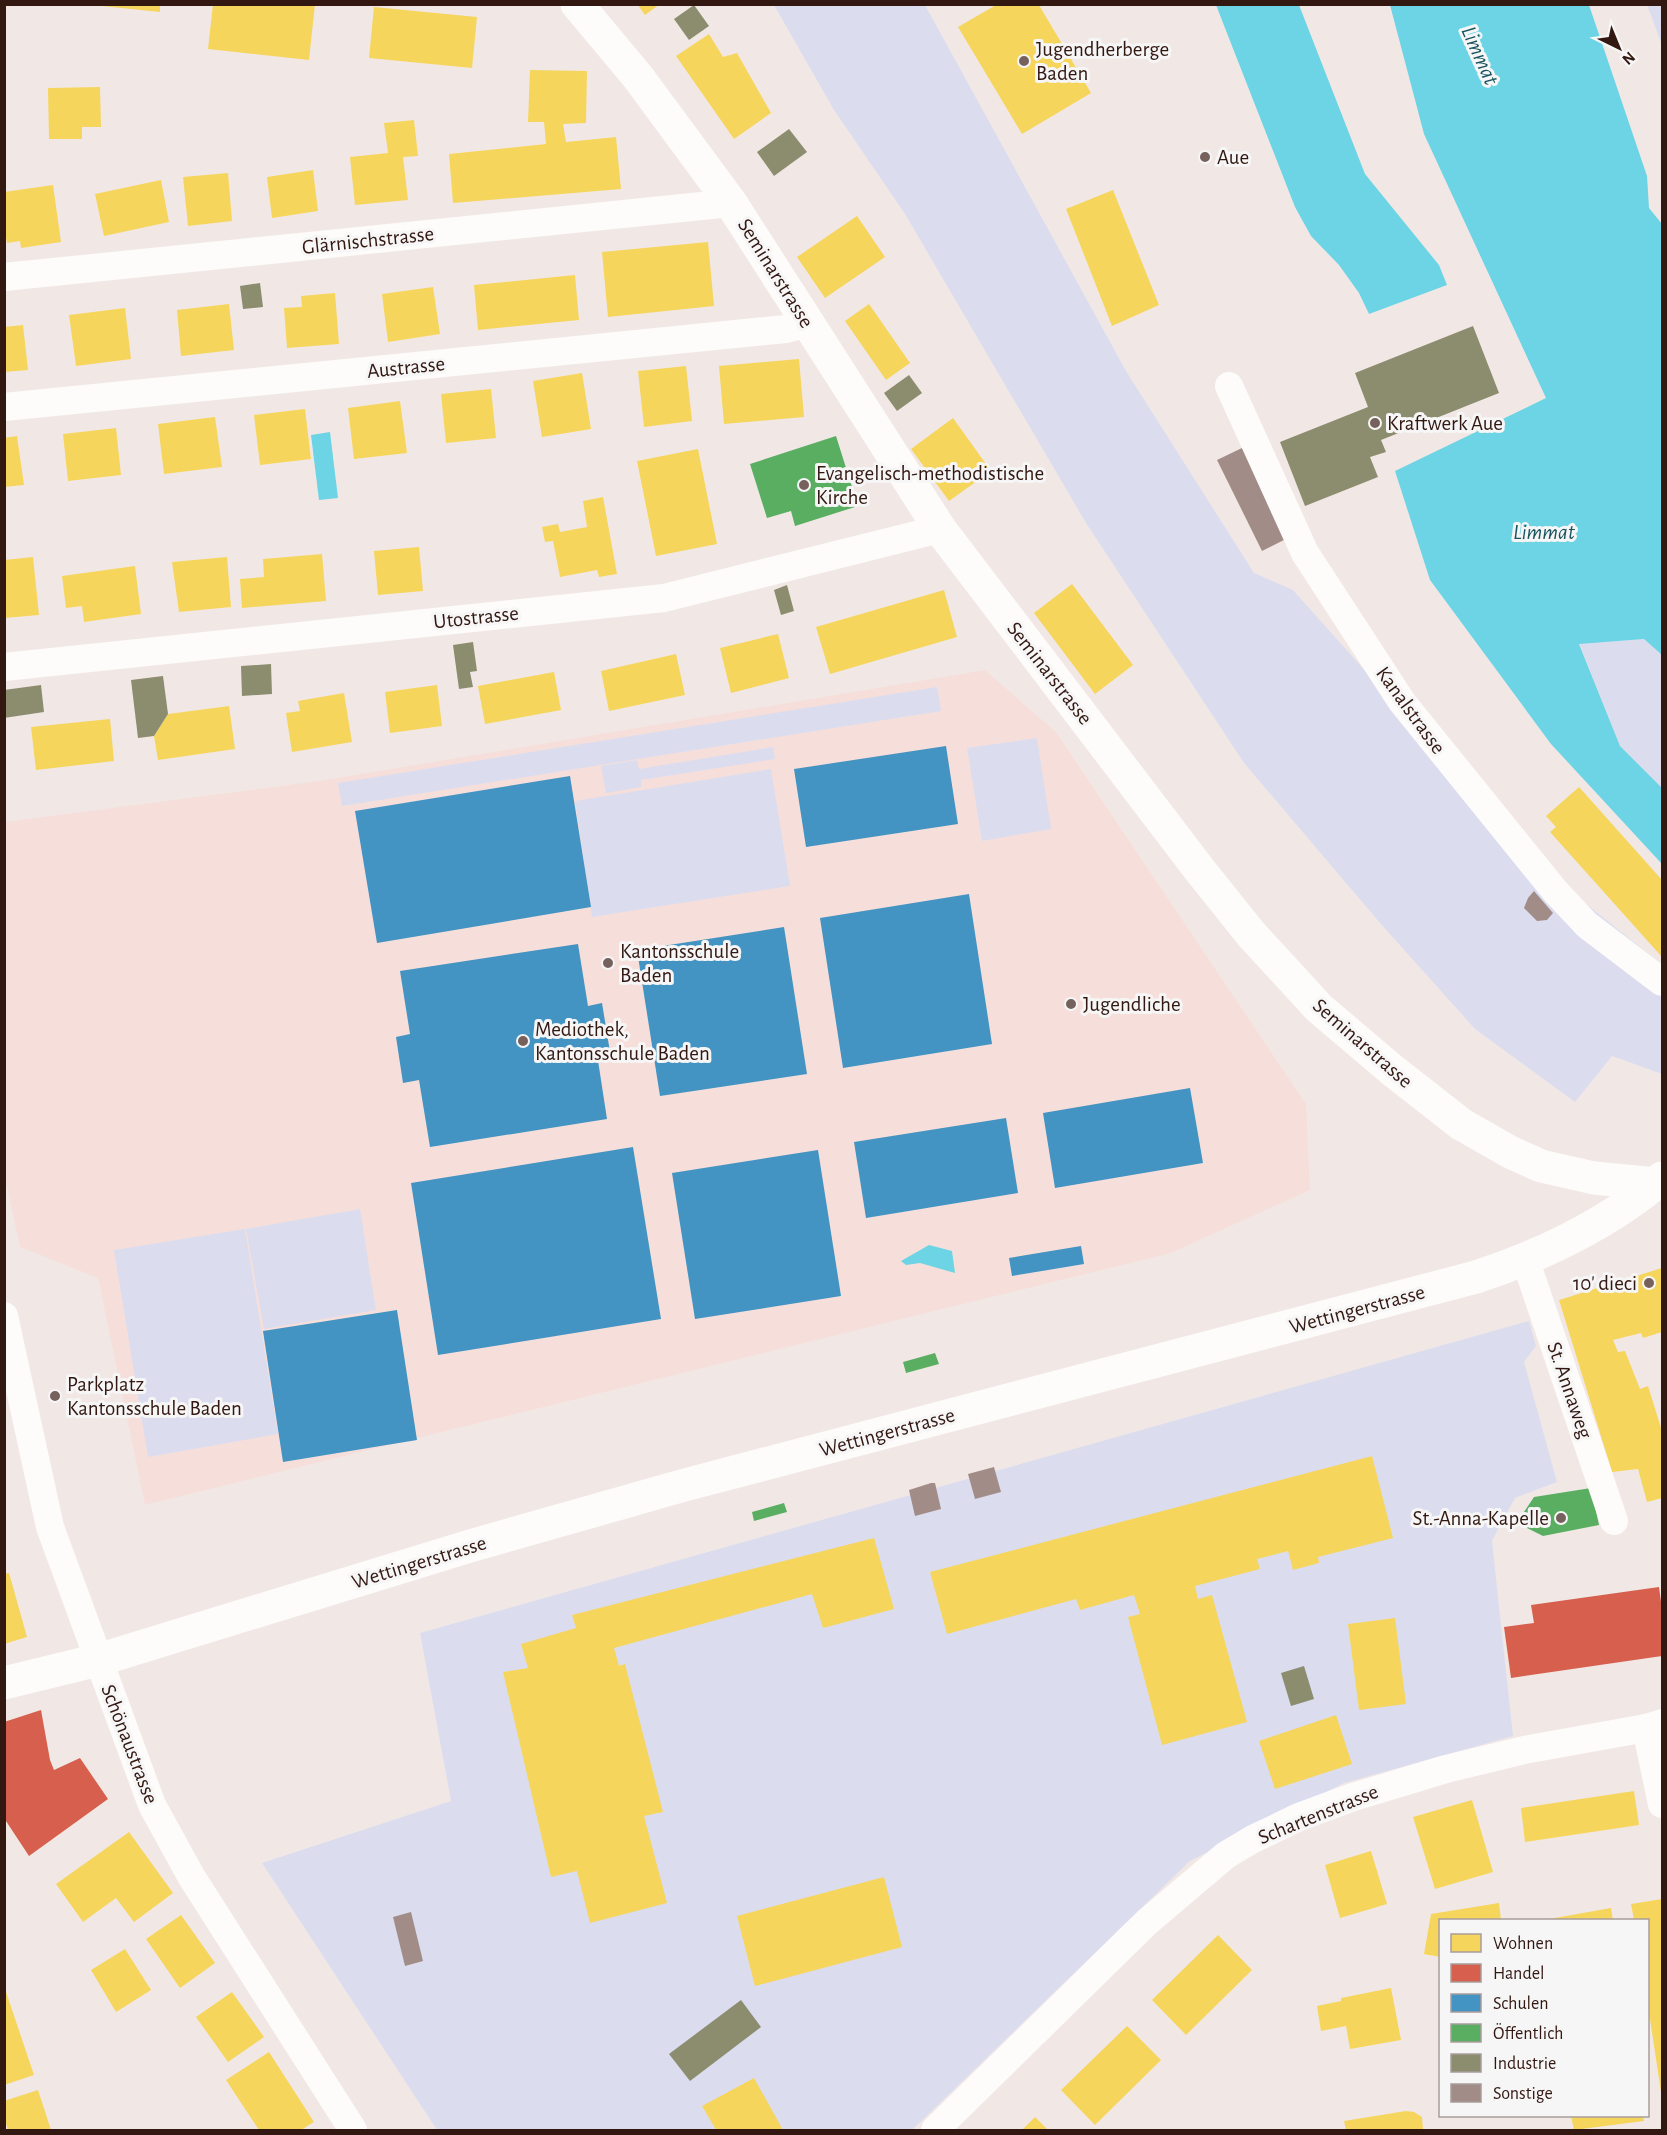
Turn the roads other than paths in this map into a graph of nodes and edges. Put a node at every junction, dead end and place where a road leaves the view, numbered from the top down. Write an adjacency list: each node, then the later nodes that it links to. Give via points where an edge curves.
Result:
1 (577, 4): 2 (main road, Seminarstrasse, via 638,77)
2 (732, 203): 3 (street, Glärnischstrasse); 4 (main road, Seminarstrasse)
3 (4, 277)
4 (807, 323): 6 (street, Austrasse, via 786,329); 7 (main road, Seminarstrasse)
5 (1229, 386): 9 (street, Kanalstrasse, via 1305,553 1402,702 1555,891 1587,925)
6 (4, 407)
7 (940, 529): 8 (street, Utostrasse, via 664,598); 10 (main road, Seminarstrasse, via 1206,878 1319,1008 1461,1124 1510,1152 1541,1166 1594,1179)
8 (4, 667)
9 (1662, 982)
10 (1660, 1183): 11 (main road, Wettingerstrasse, via 1599,1222)
11 (1525, 1259): 13 (street, St. Annaweg); 14 (main road, Wettingerstrasse, via 1442,1287 681,1486)
12 (4, 1316): 14 (street, Schönaustrasse, via 50,1527)
13 (1614, 1521)
14 (98, 1659): 15 (main road, Wettingerstrasse); 18 (street, Schönaustrasse, via 152,1805 191,1876)
15 (4, 1683)
16 (1654, 1726): 17 (street); 19 (street, Schartenstrasse, via 1446,1769 1320,1809 1253,1839 1210,1867 1147,1922)
17 (1662, 1804)
18 (353, 2130)
19 (935, 2130)

